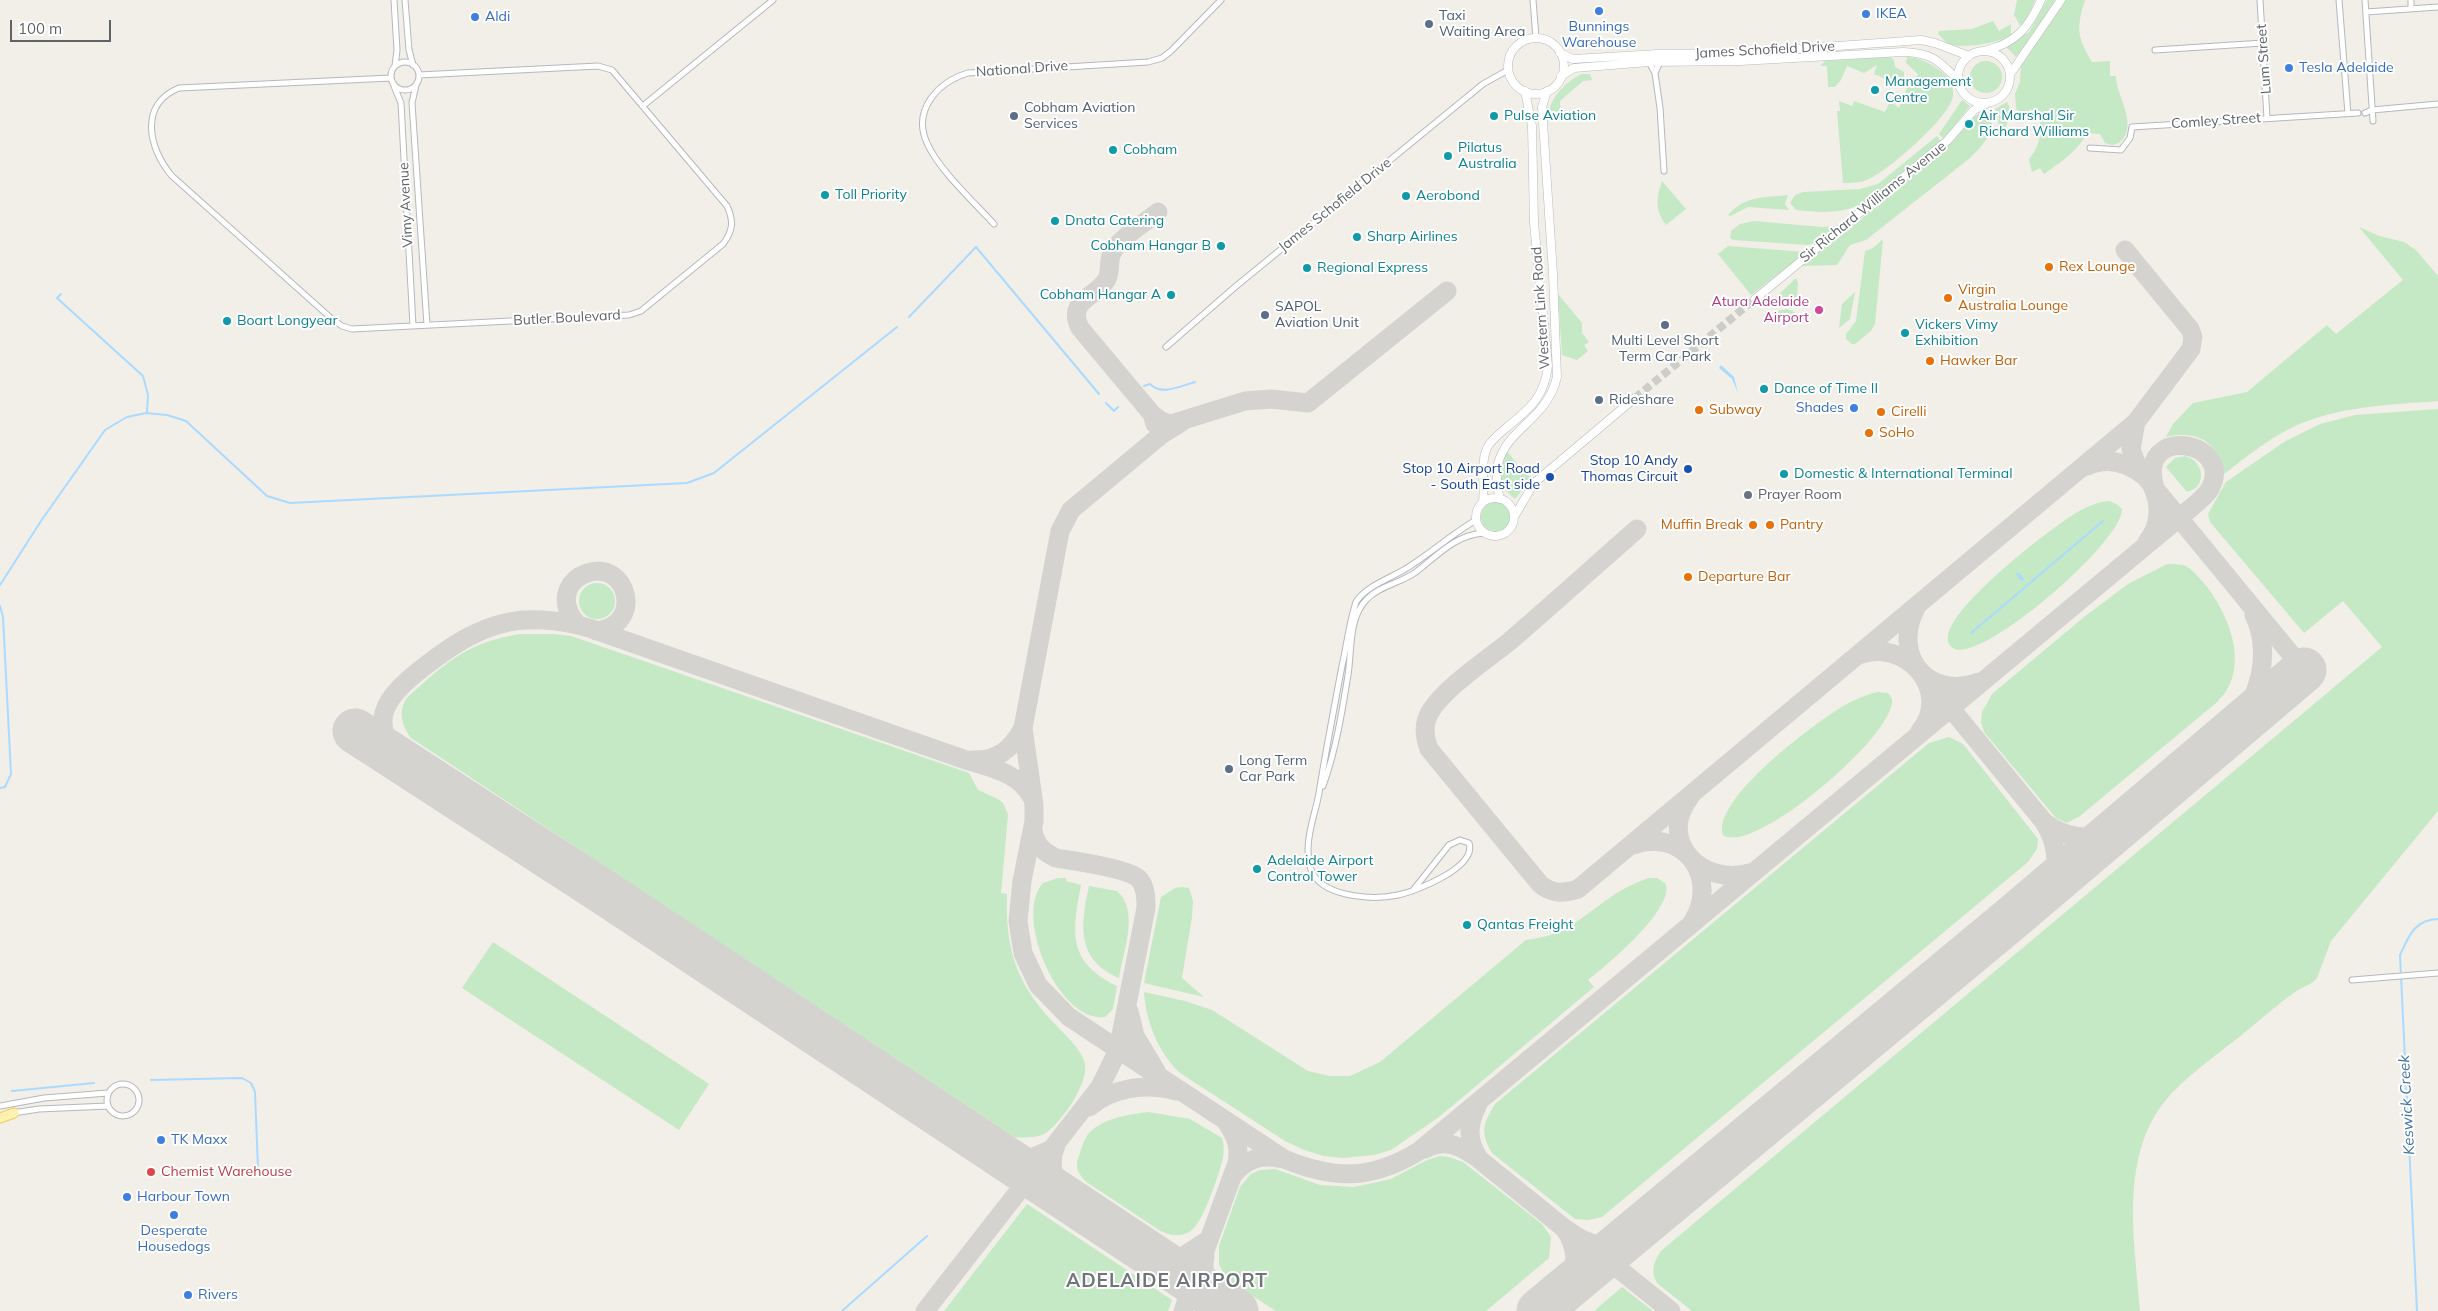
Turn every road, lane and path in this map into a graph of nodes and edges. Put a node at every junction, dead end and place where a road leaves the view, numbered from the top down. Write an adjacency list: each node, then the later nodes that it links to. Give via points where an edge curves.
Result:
1 (394, 0): 24 (street)
2 (406, 0): 23 (street, via 408,50)
3 (773, 0): 38 (street)
4 (1221, 0): 47 (street, National Drive, via 1162,58 1148,62 968,73 952,78 938,88 924,115 927,144)
5 (1534, 0): 15 (street)
6 (2041, 0): 18 (street, via 2021,34 2009,43)
7 (2061, 0): 27 (street)
8 (2260, 0): 16 (street, Lum Street)
9 (2339, 0): 42 (street)
10 (2365, 0): 14 (street)
11 (2411, 0): 13 (street)
12 (2438, 7): 13 (street)
13 (2411, 9): 14 (street)
14 (2366, 12): 39 (street)
15 (1536, 38): 19 (street, via 1550,42); 25 (street, via 1524,40 1515,48 1509,58)
16 (2263, 43): 17 (street); 43 (street, Lum Street)
17 (2155, 50)
18 (1985, 51): 20 (street); 27 (street, via 1999,55)
19 (1560, 53): 20 (street, James Schofield Drive, via 1573,59 1740,54 1921,40); 29 (street, via 1563,62)
20 (1969, 56): 31 (street, via 1962,62)
21 (1649, 62): 22 (street, James Schofield Drive); 26 (street); 29 (street, James Schofield Drive, via 1574,68)
22 (1660, 62): 26 (street); 31 (street, James Schofield Drive, via 1917,52 1935,58)
23 (413, 65): 24 (street, via 405,62); 28 (street)
24 (395, 67): 30 (street)
25 (1508, 70): 34 (street, via 1514,83); 51 (street, James Schofield Drive, via 1483,84)
26 (1655, 73): 46 (street)
27 (2011, 73): 36 (street, via 2008,90 2000,99)
28 (419, 75): 32 (street); 38 (street, Butler Boulevard, via 598,66 612,70)
29 (1561, 76): 35 (street)
30 (391, 78): 33 (street); 49 (street, Butler Boulevard, via 179,88 158,101 152,113 156,148 162,164 332,319 352,329)
31 (1958, 80): 36 (street, via 1966,97 1976,103)
32 (416, 85): 33 (street, via 405,90); 50 (street, Vimy Avenue, via 412,103)
33 (394, 86): 49 (street, Vimy Avenue, via 400,103)
34 (1525, 91): 35 (street); 54 (street, Western Link Road, via 1532,126 1534,223 1548,366 1543,388 1530,408 1488,446 1484,461)
35 (1547, 91): 53 (street, Western Link Road, via 1542,107 1557,377 1544,407 1502,451 1496,476)
36 (1989, 103): 48 (street, Sir Richard Williams Avenue, via 1974,110 1947,141)
37 (2438, 104): 39 (street)
38 (644, 105): 50 (street, Butler Boulevard, via 727,206 732,216 732,227 724,244 641,311 629,315)
39 (2372, 110): 40 (street); 44 (street)
40 (2365, 112)
41 (2358, 113): 42 (street, Comley Street)
42 (2348, 114): 43 (street, Comley Street)
43 (2267, 118): 45 (street, Comley Street, via 2132,127 2130,138 2121,150)
44 (2373, 121)
45 (2090, 148)
46 (1664, 171)
47 (994, 224)
48 (1755, 299)
49 (412, 326): 50 (street, Butler Boulevard)
50 (427, 326)
51 (1166, 347)
52 (1635, 398): 55 (street, via 1534,483)
53 (1500, 499): 54 (street); 55 (street, via 1510,505)
54 (1483, 502): 56 (street)
55 (1514, 516): 57 (street, via 1511,528 1502,536)
56 (1476, 520): 57 (street); 58 (street, via 1415,564 1365,592 1356,602)
57 (1484, 533): 58 (street, via 1455,540 1408,578 1371,595 1359,608 1335,744)
58 (1319, 793): 59 (street, via 1308,848 1311,869 1319,882 1344,893 1372,897)
59 (1414, 889): 59 (street, via 1449,846 1460,840 1469,843 1470,854 1463,862 1448,874)
60 (2438, 974): 61 (street)
61 (2352, 980)
62 (108, 1093): 63 (street, via 44,1098); 64 (street); 64 (street, via 116,1085 127,1084 136,1090 139,1100 136,1110 127,1116 117,1115)
63 (0, 1106)
64 (108, 1106): 65 (street)
65 (14, 1113): 66 (main road)
66 (0, 1116)

